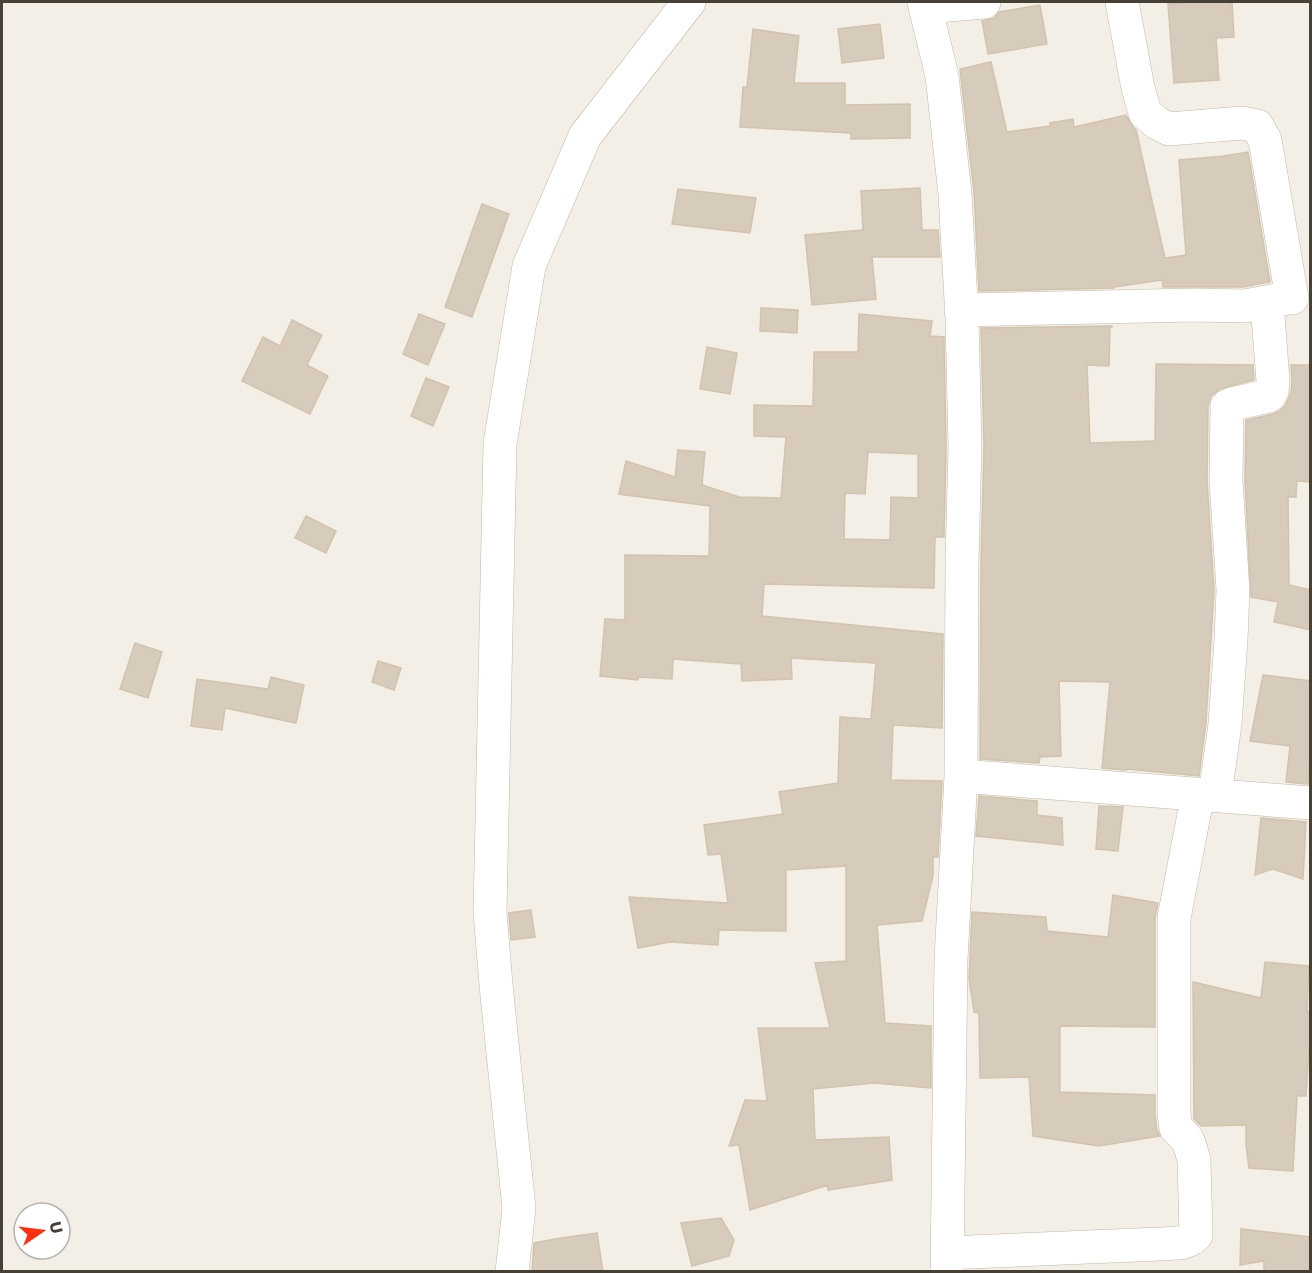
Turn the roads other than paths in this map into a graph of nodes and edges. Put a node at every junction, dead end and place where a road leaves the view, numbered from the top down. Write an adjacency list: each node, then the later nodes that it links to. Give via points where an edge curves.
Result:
1 (689, 2): 11 (street, via 585,136 566,179 529,266 500,444 490,912 519,1208)
2 (984, 2): 4 (street)
3 (1122, 2): 5 (street, via 1145,113 1169,129 1242,123 1257,126 1265,140)
4 (925, 4): 6 (street, via 942,76 955,194)
5 (1290, 298): 6 (street, via 1245,306); 8 (street, via 1272,391 1269,396 1227,406 1232,640 1225,724)
6 (961, 310): 7 (street, via 965,447)
7 (961, 776): 8 (street); 10 (street, via 951,959)
8 (1207, 794): 9 (street); 10 (street, via 1174,918 1174,1113 1176,1128 1190,1146 1194,1160 1194,1239)
9 (1311, 803)
10 (947, 1262)
11 (512, 1272)

